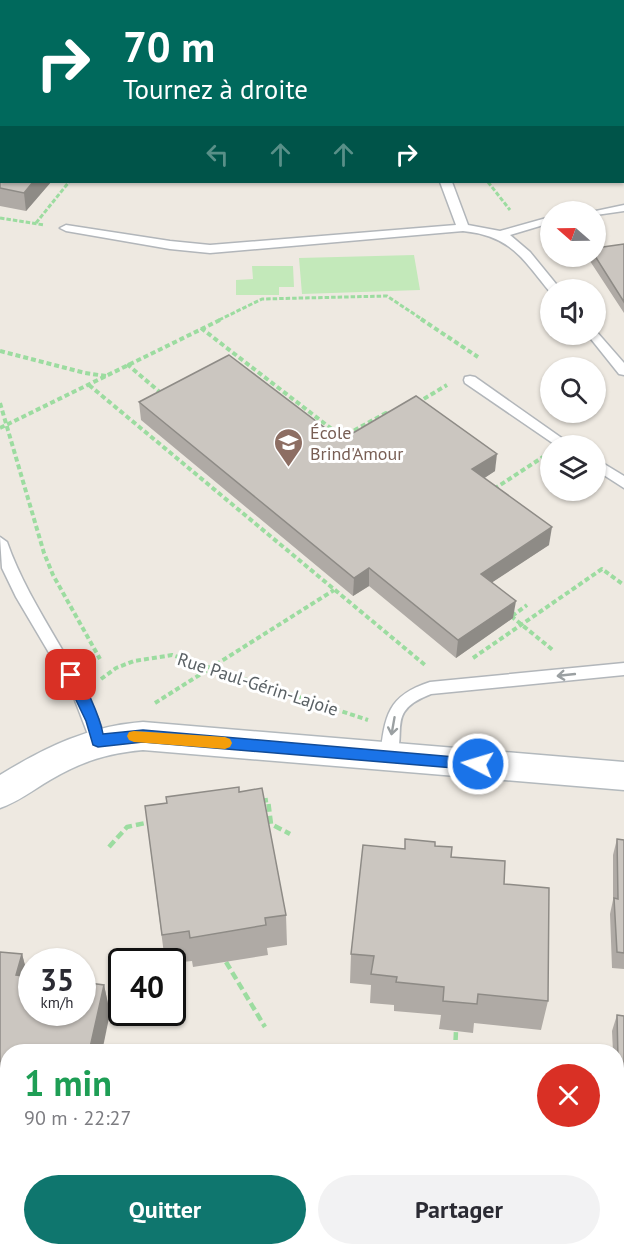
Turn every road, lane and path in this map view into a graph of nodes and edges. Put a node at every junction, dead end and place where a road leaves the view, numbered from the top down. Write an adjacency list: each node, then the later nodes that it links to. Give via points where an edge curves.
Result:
1 (68, 183): 8 (path)
2 (447, 183): 11 (lane)
3 (489, 183): 7 (path)
4 (624, 208): 5 (lane)
5 (606, 211)
6 (0, 218): 8 (path)
7 (516, 218)
8 (35, 223): 10 (path)
9 (540, 223): 12 (lane)
10 (66, 228): 11 (lane, via 210,249)
11 (464, 228): 12 (lane)
12 (502, 234): 13 (lane)
13 (545, 279)
14 (201, 328): 17 (path); 19 (path); 22 (path, via 262,297 387,296 485,362)
15 (603, 345): 20 (lane)
16 (0, 351): 21 (path)
17 (236, 356): 18 (path); 33 (path)
18 (227, 360)
19 (126, 364): 21 (path); 25 (path)
20 (624, 371)
21 (107, 376): 23 (path)
22 (466, 378): 28 (path); 32 (lane)
23 (89, 385): 30 (path); 42 (path)
24 (170, 388): 25 (path)
25 (161, 393): 26 (path)
26 (166, 398)
27 (0, 403): 30 (path)
28 (412, 405)
29 (393, 417): 33 (path, via 386,413)
30 (7, 426): 31 (path); 47 (path, via 53,575)
31 (0, 428)
32 (551, 435)
33 (342, 437): 34 (path)
34 (342, 447)
35 (535, 462): 38 (path)
36 (606, 471): 37 (lane)
37 (624, 483)
38 (492, 490)
39 (0, 542): 40 (lane)
40 (2, 561): 55 (lane, via 77,685)
41 (624, 585): 46 (path, via 602,569)
42 (334, 590): 49 (path); 50 (path)
43 (527, 604): 45 (path)
44 (503, 610): 45 (path)
45 (511, 616): 46 (path)
46 (521, 625): 48 (path)
47 (100, 659)
48 (469, 661)
49 (209, 667): 52 (path, Rue Paul-Gérin-Lajoie, via 156,654); 53 (path); 54 (path, Rue Paul-Gérin-Lajoie)
50 (429, 669)
51 (624, 669): 56 (lane, one-way to 56, via 418,692 400,702)
52 (107, 673)
53 (152, 705)
54 (374, 721)
55 (98, 741): 56 (street, via 143,736); 58 (street, via 73,750)
56 (388, 757): 57 (street)
57 (624, 776)
58 (0, 793)
59 (252, 802): 61 (path, via 268,800 271,824)
60 (155, 820): 62 (path, via 126,827)
61 (290, 834)
62 (109, 848)
63 (226, 962): 64 (path)
64 (265, 1027)
65 (456, 1031): 66 (path)
66 (455, 1044)

